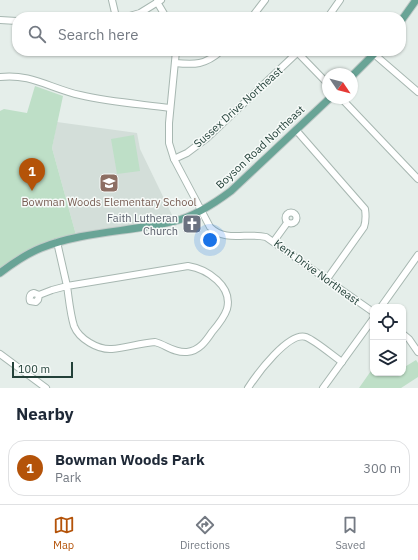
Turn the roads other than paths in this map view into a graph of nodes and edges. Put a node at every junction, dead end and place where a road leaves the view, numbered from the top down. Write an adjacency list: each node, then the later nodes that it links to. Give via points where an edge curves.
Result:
1 (112, 0): 6 (street)
2 (265, 0): 9 (street)
3 (340, 0): 10 (street)
4 (416, 0): 11 (main road)
5 (159, 1): 7 (street); 8 (street)
6 (115, 12)
7 (142, 12)
8 (164, 12)
9 (256, 12)
10 (332, 12)
11 (406, 14)
12 (0, 20): 13 (street)
13 (12, 21)
14 (176, 56): 20 (street, Kent Drive Northeast)
15 (215, 56): 20 (street, via 201,63)
16 (294, 56): 29 (street, Sussex Drive Northeast, via 207,138)
17 (302, 56): 23 (street)
18 (372, 56): 21 (main road)
19 (380, 56): 24 (street)
20 (175, 63): 27 (street, Kent Drive Northeast)
21 (358, 70)
22 (0, 77): 27 (street, via 32,79 68,92 96,98)
23 (322, 78)
24 (418, 92)
25 (324, 104): 28 (main road, Boyson Road Northeast)
26 (347, 104): 30 (street)
27 (170, 108): 29 (street, Kent Drive Northeast, via 168,135)
28 (296, 130): 31 (main road, Boyson Road Northeast, via 231,191); 37 (street, via 365,209 364,227)
29 (174, 159): 31 (street, Kent Drive Northeast)
30 (418, 179)
31 (201, 210): 33 (street, Kent Drive Northeast, via 210,227 218,234 260,235); 34 (main road, Boyson Road Northeast, via 176,221)
32 (287, 223): 33 (street)
33 (274, 241): 37 (street, Kent Drive Northeast)
34 (58, 242): 36 (main road, Boyson Road Northeast, via 28,254); 38 (street)
35 (418, 255): 40 (street)
36 (0, 273)
37 (327, 279): 41 (street, Kent Drive Northeast)
38 (67, 286): 38 (street, via 188,266 196,267 217,280 224,289 228,301 224,315 206,342 196,350 180,352 155,342 111,349 91,343 75,327); 39 (street)
39 (39, 295)
40 (383, 304)
41 (370, 310)
42 (370, 322): 46 (street)
43 (406, 336): 44 (street)
44 (418, 352)
45 (0, 354): 47 (street)
46 (342, 362): 48 (street, via 300,336 276,354); 49 (street)
47 (46, 388)
48 (248, 388)
49 (323, 388)

